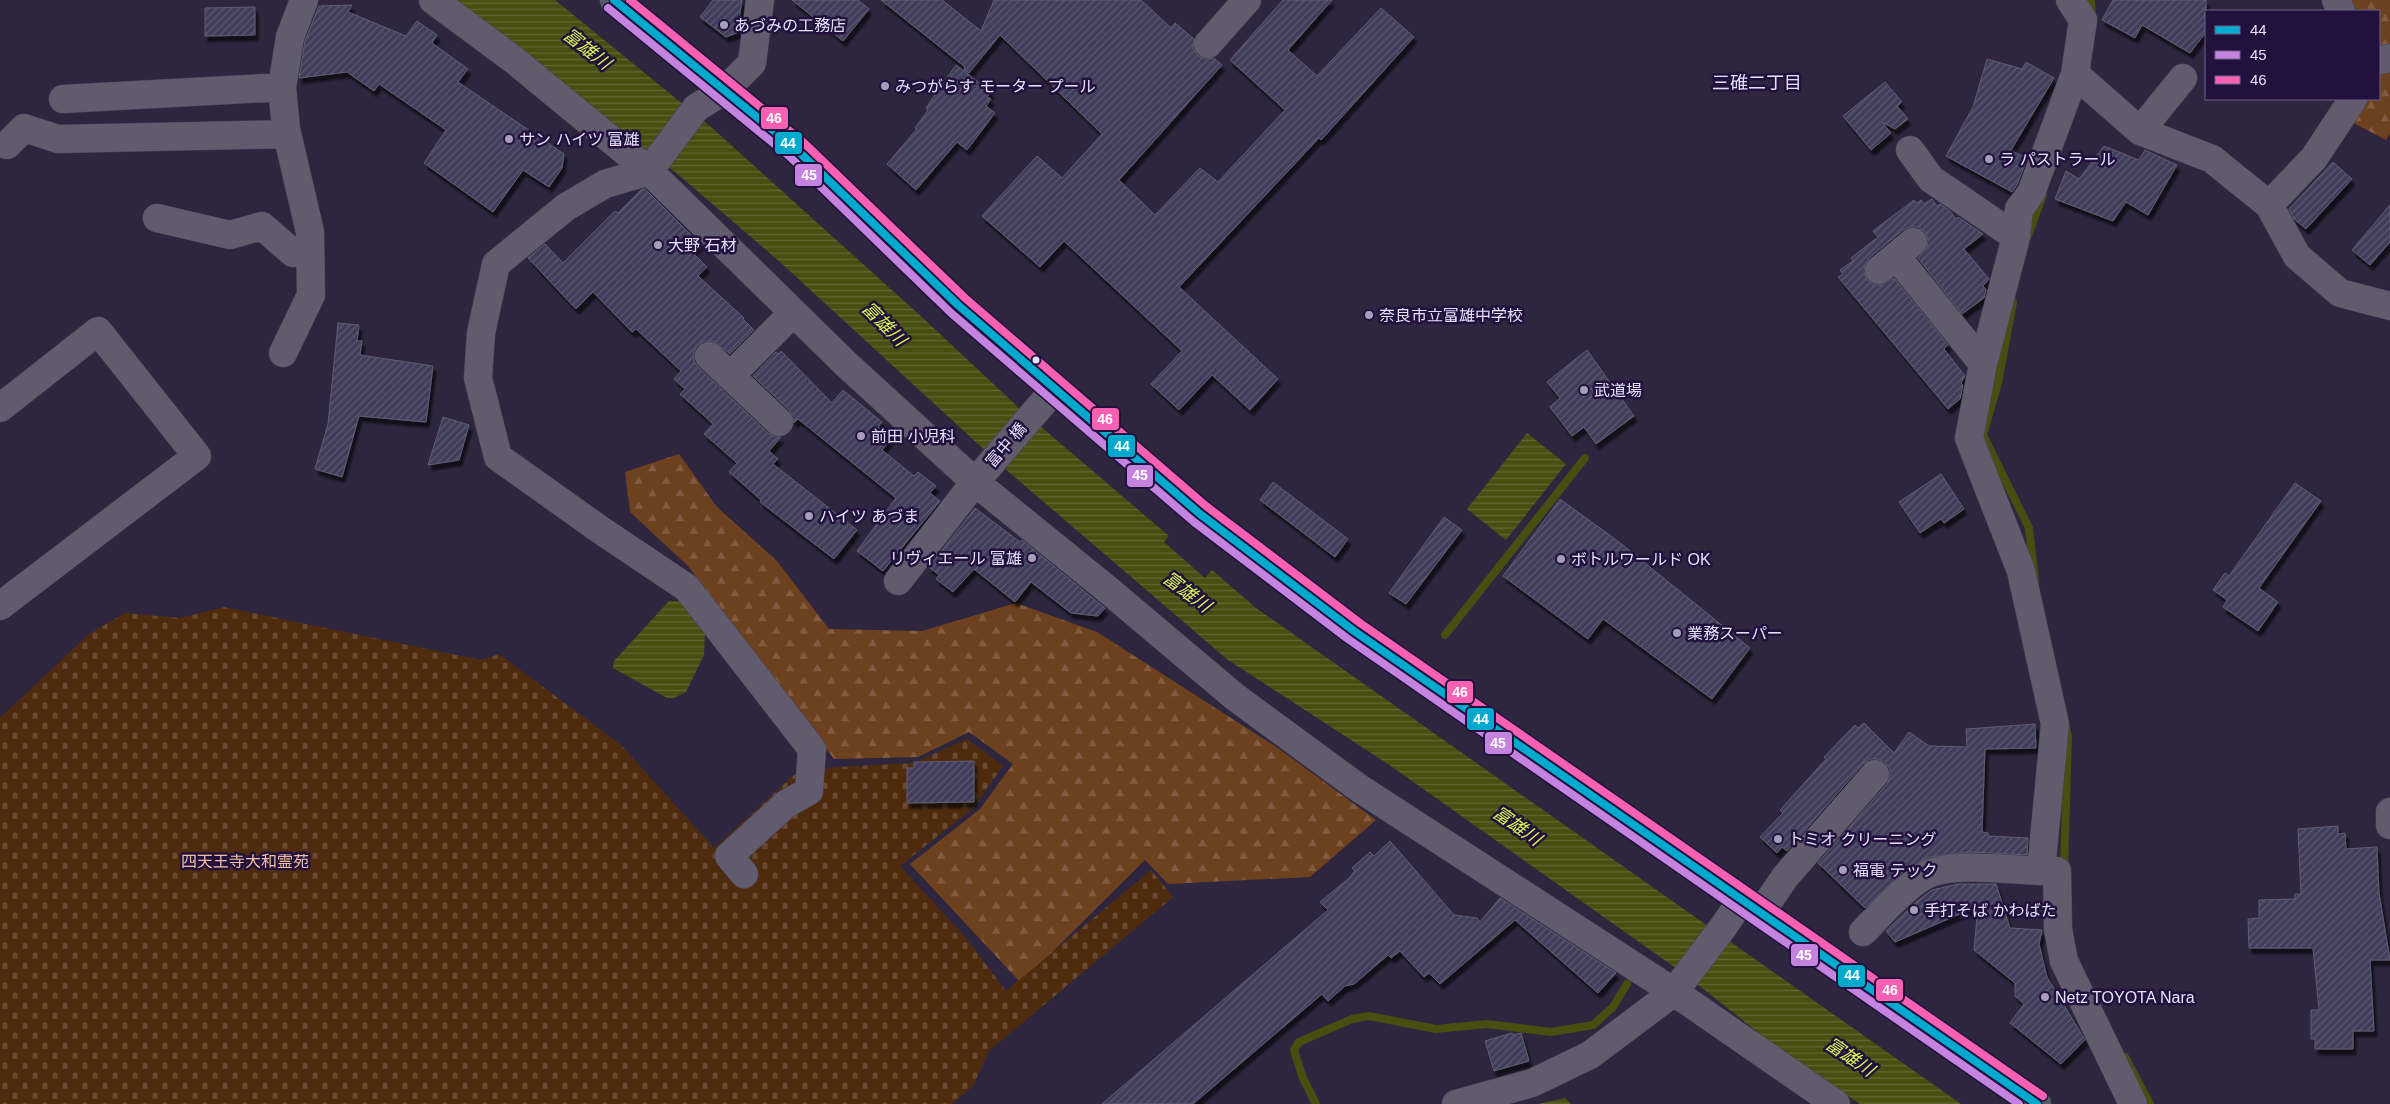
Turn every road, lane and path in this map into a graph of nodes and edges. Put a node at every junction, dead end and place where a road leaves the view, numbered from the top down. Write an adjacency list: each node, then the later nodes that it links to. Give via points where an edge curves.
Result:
1 (304, 0): 10 (street, via 290,37)
2 (433, 0): 18 (street, via 514,60)
3 (614, 0): 11 (main road)
4 (760, 0): 11 (street, via 752,63)
5 (1247, 0): 7 (street)
6 (2070, 0): 8 (street, via 2083,20)
7 (1208, 44)
8 (2076, 74): 14 (street); 21 (street, via 2031,194 2020,209)
9 (2183, 78): 14 (street)
10 (282, 87): 12 (street); 15 (street)
11 (725, 90): 18 (street, via 696,108); 30 (main road, via 796,149 958,304)
12 (63, 99)
13 (2352, 100): 19 (street, via 2314,158)
14 (2140, 131): 19 (street, via 2212,159)
15 (287, 134): 16 (street, via 58,139 24,128); 22 (street, via 310,232)
16 (7, 145)
17 (1910, 150): 21 (street, via 1931,179)
18 (649, 171): 25 (street); 40 (street, via 605,184 566,207 496,264 481,333 478,378 498,457 687,588 812,749 810,791 786,804 729,856)
19 (2269, 205): 24 (street, via 2297,256 2340,293)
20 (156, 218): 22 (street, via 230,235 262,226 293,253)
21 (2016, 237): 28 (street)
22 (310, 250): 26 (street, via 311,295)
23 (1896, 256): 28 (street)
24 (2390, 306)
25 (793, 313): 29 (street); 33 (street)
26 (283, 353)
27 (710, 356): 29 (street)
28 (1983, 364): 39 (street, via 1969,438 2021,571 2055,724)
29 (731, 375): 32 (street)
30 (1045, 400): 33 (street, 富中 橋); 41 (main road, via 1354,630)
31 (0, 408): 35 (street, via 98,331 197,456)
32 (779, 422)
33 (975, 482): 34 (street, 富中 橋); 43 (street, via 1235,697 1359,788)
34 (898, 581)
35 (0, 606)
36 (1875, 774): 41 (street, via 1784,877)
37 (2390, 812): 38 (street)
38 (2390, 825)
39 (2041, 871): 42 (street, via 1956,868 1932,872 1899,895); 47 (street, via 2057,871 2058,929 2064,961)
40 (744, 874)
41 (1752, 905): 43 (street, via 1724,926); 44 (main road)
42 (1863, 932)
43 (1680, 984): 45 (street, via 1590,1055 1532,1083); 46 (street)
44 (2033, 1103)
45 (1456, 1104)
46 (1836, 1104)
47 (2133, 1104)

